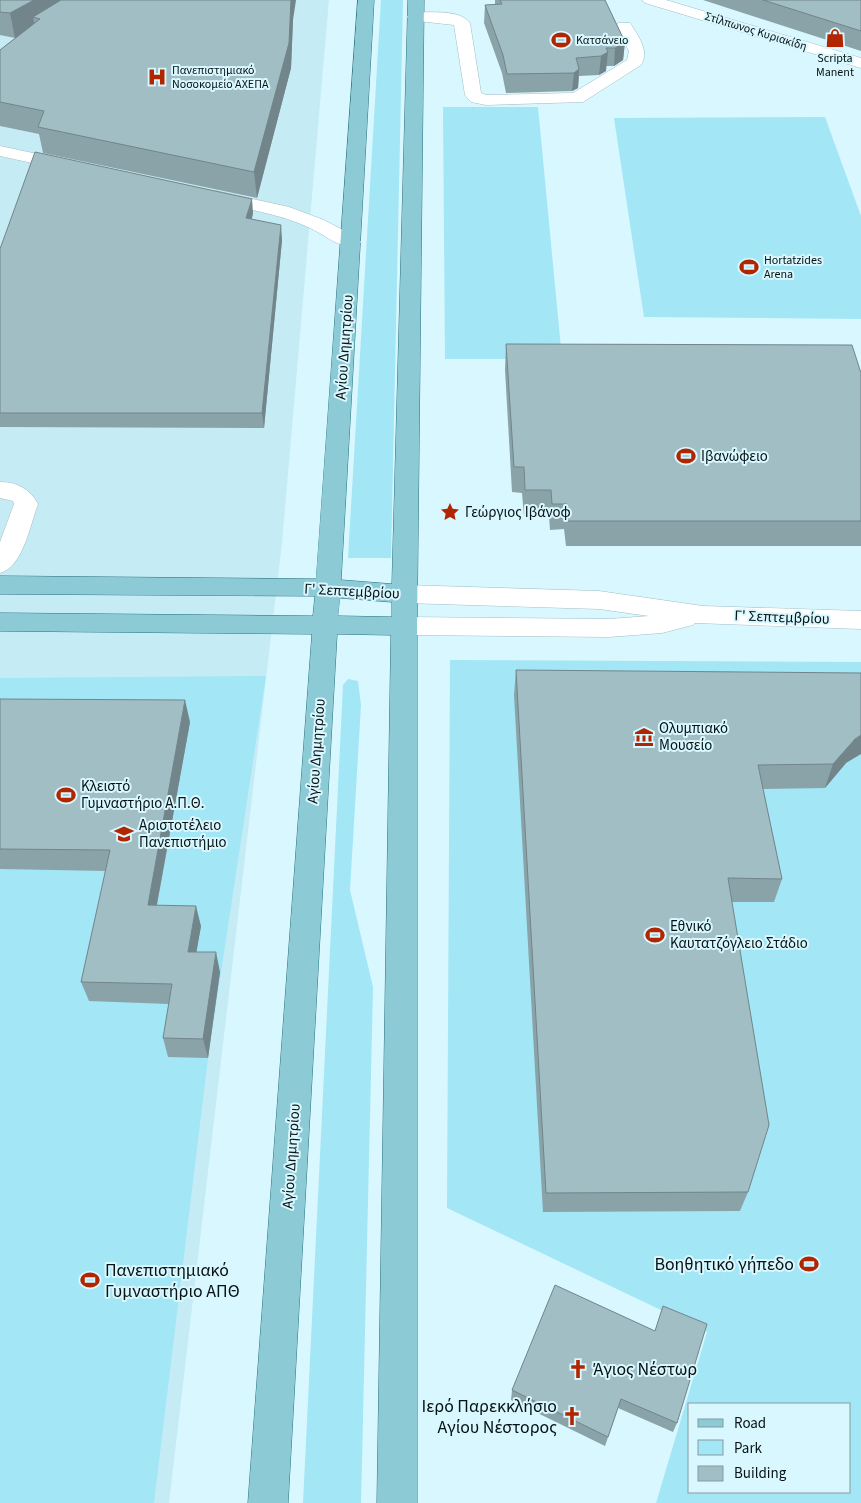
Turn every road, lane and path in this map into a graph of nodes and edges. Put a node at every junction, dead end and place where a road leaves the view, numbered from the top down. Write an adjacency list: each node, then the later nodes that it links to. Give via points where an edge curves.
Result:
1 (366, 0): 10 (main road, Αγίου Δημητρίου)
2 (650, 0): 3 (street, Στίλπωνος Κυριακίδη)
3 (678, 3): 6 (street, Στίλπωνος Κυριακίδη)
4 (415, 8): 5 (street, via 462,23 473,95 486,100 577,98 635,62 637,51); 15 (main road)
5 (624, 26)
6 (861, 63)
7 (0, 152): 8 (street)
8 (87, 170)
9 (204, 195): 10 (street, via 282,211)
10 (351, 242): 14 (main road, Αγίου Δημητρίου)
11 (0, 490): 12 (street, via 22,496 26,504 6,559)
12 (0, 565)
13 (0, 585): 14 (main road, Γ' Σεπτεμβρίου)
14 (328, 588): 15 (main road, Γ' Σεπτεμβρίου); 19 (main road, Αγίου Δημητρίου)
15 (405, 594): 16 (street, Γ' Σεπτεμβρίου, via 600,600); 20 (main road)
16 (703, 615): 17 (street, Γ' Σεπτεμβρίου); 20 (street, Γ' Σεπτεμβρίου, via 662,624 609,628)
17 (861, 620)
18 (0, 622): 19 (main road, Γ' Σεπτεμβρίου)
19 (324, 626): 20 (main road, Γ' Σεπτεμβρίου); 21 (main road, Αγίου Δημητρίου)
20 (404, 626): 22 (main road)
21 (268, 1503)
22 (397, 1503)

